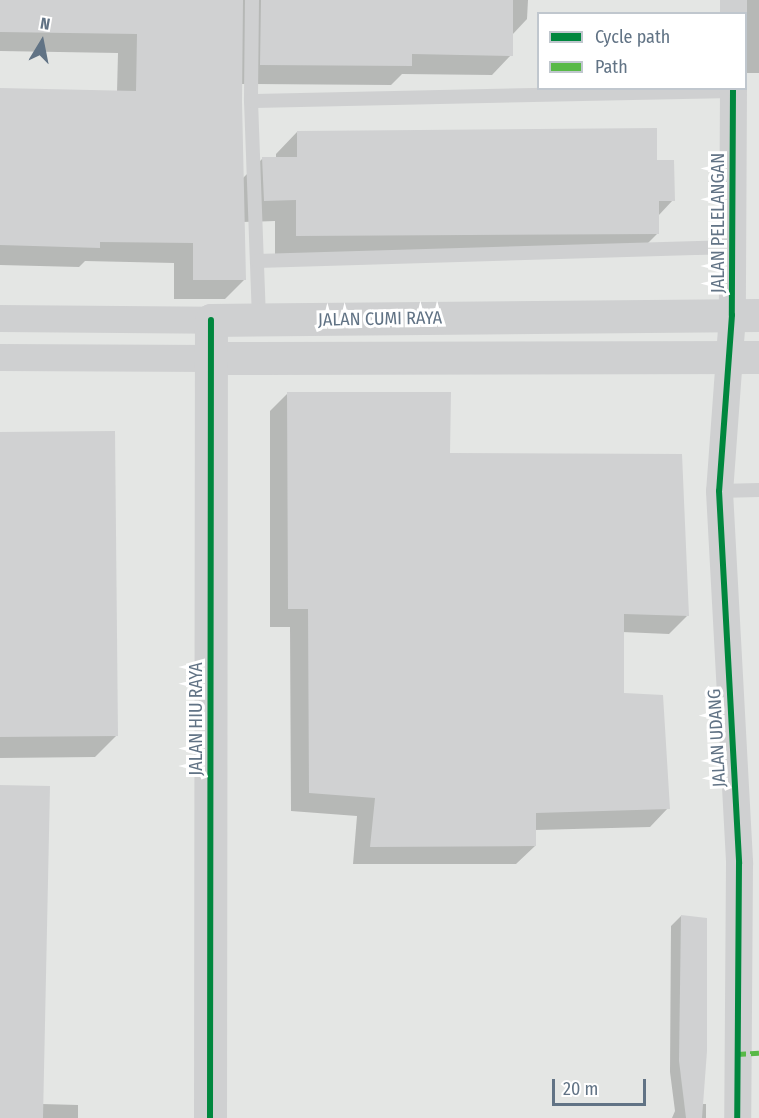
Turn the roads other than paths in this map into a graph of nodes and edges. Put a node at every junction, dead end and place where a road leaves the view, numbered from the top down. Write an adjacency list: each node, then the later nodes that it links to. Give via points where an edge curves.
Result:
1 (252, 0): 3 (lane)
2 (733, 90): 3 (lane); 4 (street, JALAN PELELANGAN)
3 (251, 101): 5 (lane)
4 (733, 247): 5 (lane); 6 (street, JALAN PELELANGAN)
5 (257, 261): 11 (lane)
6 (746, 315): 8 (street, JALAN CUMI RAYA); 14 (street, JALAN PELELANGAN)
7 (0, 318): 10 (street, JALAN CUMI RAYA)
8 (537, 318): 9 (street, JALAN CUMI RAYA); 13 (street, via 524,326 519,339 526,351)
9 (419, 319): 11 (street, JALAN CUMI RAYA); 16 (street, via 443,330 445,339 439,352)
10 (211, 320): 11 (street, JALAN CUMI RAYA); 15 (street, JALAN HIU RAYA)
11 (259, 320)
12 (0, 357): 15 (street)
13 (541, 357): 14 (street); 16 (street)
14 (744, 357): 18 (street, JALAN UDANG)
15 (211, 358): 16 (street); 19 (street, JALAN HIU RAYA)
16 (421, 358)
17 (759, 490): 18 (lane)
18 (719, 491): 20 (street, JALAN UDANG, via 739,863)
19 (210, 1118)
20 (737, 1118)

